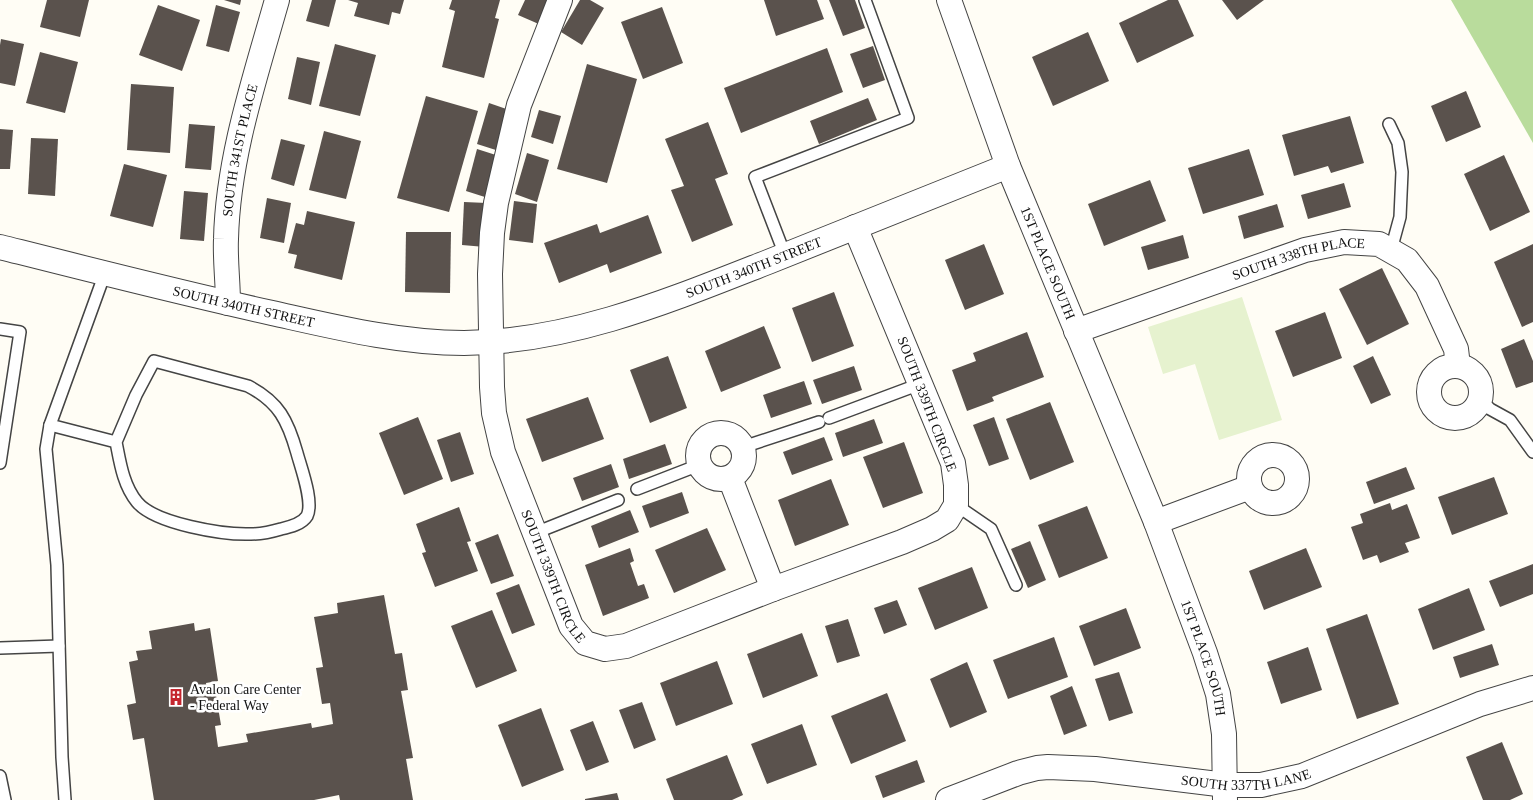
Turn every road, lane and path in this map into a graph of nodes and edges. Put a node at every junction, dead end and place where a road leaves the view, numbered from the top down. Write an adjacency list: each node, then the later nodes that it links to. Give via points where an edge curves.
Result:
1 (277, 0): 12 (street, SOUTH 341ST PLACE, via 246,111 232,178 226,239)
2 (560, 0): 15 (street, via 519,105 501,175 492,233)
3 (865, 0): 10 (lane, via 908,118 755,177)
4 (954, 1): 6 (street, 1ST PLACE SOUTH)
5 (1389, 124): 9 (lane, via 1398,143 1402,172 1400,216)
6 (1008, 166): 7 (street, SOUTH 340TH STREET); 14 (street, 1ST PLACE SOUTH)
7 (855, 227): 10 (street, SOUTH 340TH STREET); 17 (street, SOUTH 339TH CIRCLE)
8 (0, 248): 11 (street, SOUTH 340TH STREET)
9 (1390, 250): 14 (street, SOUTH 338TH PLACE, via 1379,244 1344,242 1305,250); 16 (street, SOUTH 338TH PLACE, via 1407,260 1428,286 1456,349)
10 (785, 255): 15 (street, SOUTH 340TH STREET, via 614,319 547,334)
11 (105, 273): 12 (street, SOUTH 340TH STREET); 19 (lane)
12 (228, 304): 15 (street, SOUTH 340TH STREET, via 368,334 465,343)
13 (0, 329): 23 (lane, via 20,332)
14 (1076, 331): 30 (street, 1ST PLACE SOUTH)
15 (492, 341): 31 (street, SOUTH 339TH CIRCLE, via 494,413 503,452)
16 (1458, 366): 18 (street, via 1467,368 1479,381); 18 (street, via 1449,366 1434,376 1429,393 1436,410 1443,416 1461,418 1476,408)
17 (920, 384): 21 (lane); 29 (street, SOUTH 339TH CIRCLE, via 953,463)
18 (1480, 400): 22 (lane, via 1490,410 1510,420)
19 (50, 425): 20 (lane); 34 (lane, via 46,449 57,565)
20 (116, 442): 20 (lane, via 125,480 137,502 170,521 250,534 289,528 306,518 309,511 310,502 293,440 280,412 273,402 248,386 154,361)
21 (743, 447): 24 (street, via 731,434 712,434 699,446); 25 (street, via 743,465)
22 (1533, 452)
23 (0, 463)
24 (699, 465): 25 (street, via 712,478); 27 (lane)
25 (730, 478): 33 (street)
26 (1250, 487): 30 (street)
27 (637, 489)
28 (618, 500): 31 (lane)
29 (956, 506): 32 (lane, via 991,529); 33 (street, SOUTH 339TH CIRCLE, via 946,520 910,539)
30 (1156, 522): 38 (street, 1ST PLACE SOUTH, via 1218,694 1224,734)
31 (535, 534): 33 (street, SOUTH 339TH CIRCLE, via 571,626 585,643 605,649 626,646)
32 (1016, 585)
33 (773, 589)
34 (59, 646): 35 (lane); 40 (lane)
35 (0, 648)
36 (1533, 688): 38 (street, SOUTH 337TH LANE, via 1480,704 1302,776 1245,786)
37 (0, 776): 39 (lane)
38 (1225, 793): 41 (street, SOUTH 337TH LANE, via 1095,768 1048,767 1018,773)
39 (5, 800)
40 (65, 800)
41 (948, 800)

